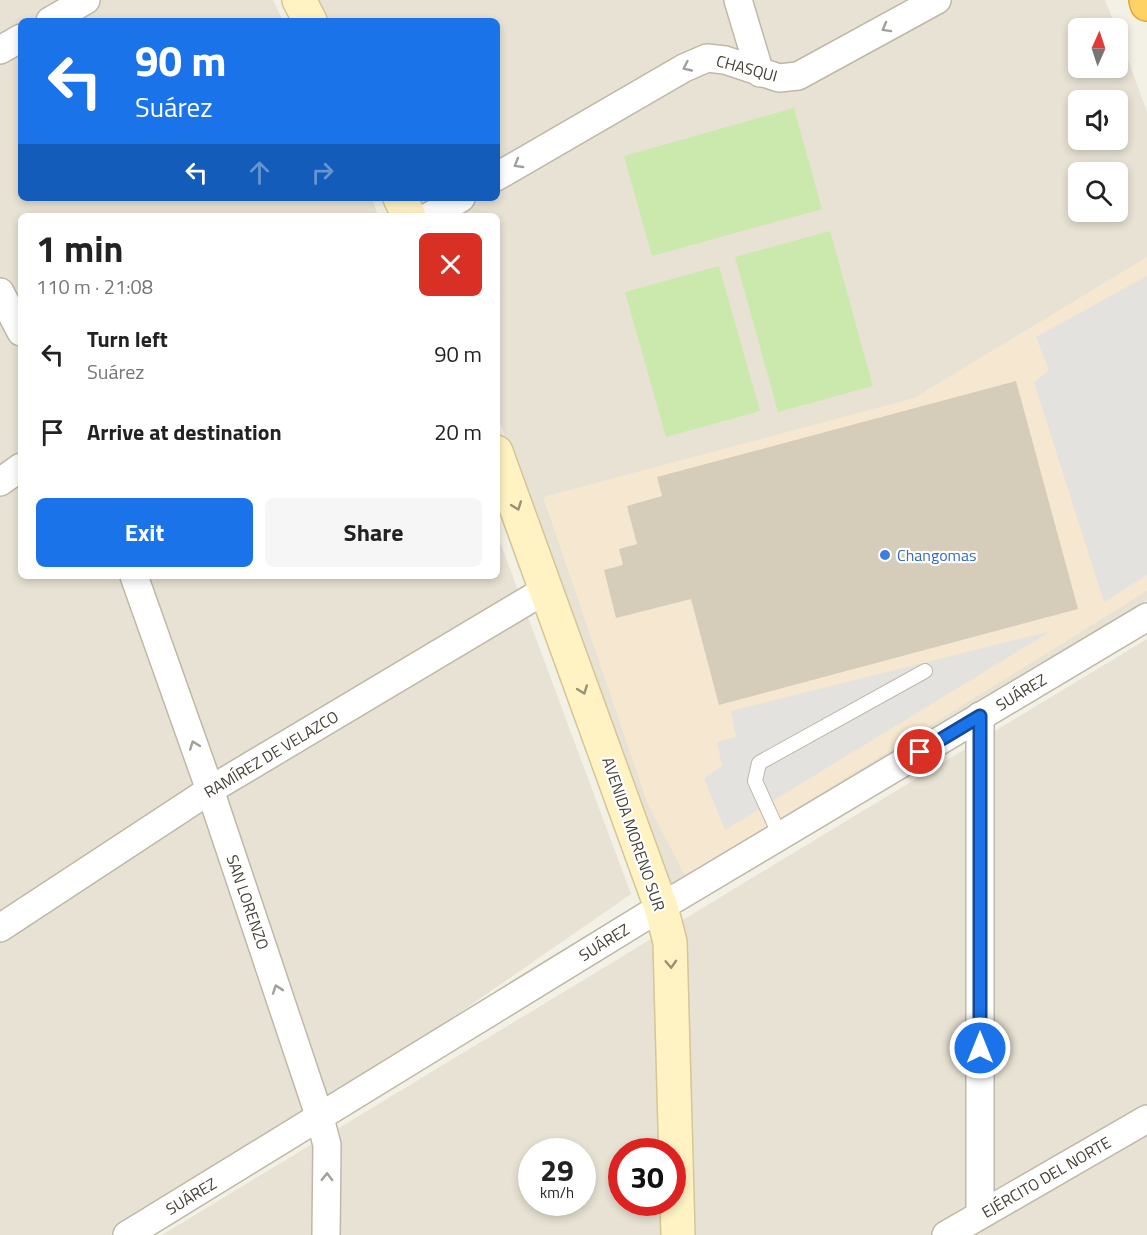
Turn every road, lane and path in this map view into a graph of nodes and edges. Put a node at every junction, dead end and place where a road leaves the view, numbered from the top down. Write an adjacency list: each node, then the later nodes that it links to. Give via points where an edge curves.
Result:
1 (86, 0): 7 (street)
2 (299, 0): 8 (street)
3 (738, 0): 11 (street)
4 (937, 0): 11 (street, CHASQUI, one-way to 11, via 798,76 779,78)
5 (1146, 0): 6 (highway)
6 (1147, 4)
7 (55, 18)
8 (308, 18)
9 (18, 40): 10 (street)
10 (0, 50)
11 (760, 73): 12 (street, CHASQUI, one-way to 12, via 726,60 707,58)
12 (500, 175)
13 (456, 201): 14 (street)
14 (435, 213)
15 (0, 292): 16 (street)
16 (18, 326)
17 (500, 463): 21 (street, AVENIDA MORENO SUR, one-way to 21)
18 (18, 469): 19 (street)
19 (0, 482)
20 (135, 579): 25 (street, SAN LORENZO, one-way to 20)
21 (547, 589): 25 (street, RAMÍREZ DE VELAZCO); 27 (street, AVENIDA MORENO SUR, one-way to 27)
22 (1147, 617): 24 (street, SUÁREZ)
23 (925, 671): 26 (lane, via 759,763 755,781)
24 (980, 716): 26 (street, SUÁREZ); 31 (street)
25 (210, 790): 28 (street, RAMÍREZ DE VELAZCO); 29 (street, SAN LORENZO, one-way to 25)
26 (780, 836): 27 (street, SUÁREZ)
27 (661, 907): 29 (street, SUÁREZ); 34 (street, AVENIDA MORENO SUR, one-way to 34, via 671,953)
28 (0, 928)
29 (320, 1118): 32 (street, SUÁREZ); 33 (street, SAN LORENZO, one-way to 29, via 327,1145)
30 (1147, 1119): 31 (street, EJÉRCITO DEL NORTE)
31 (980, 1215): 35 (street, EJÉRCITO DEL NORTE)
32 (127, 1235)
33 (326, 1235)
34 (678, 1235)
35 (946, 1235)

